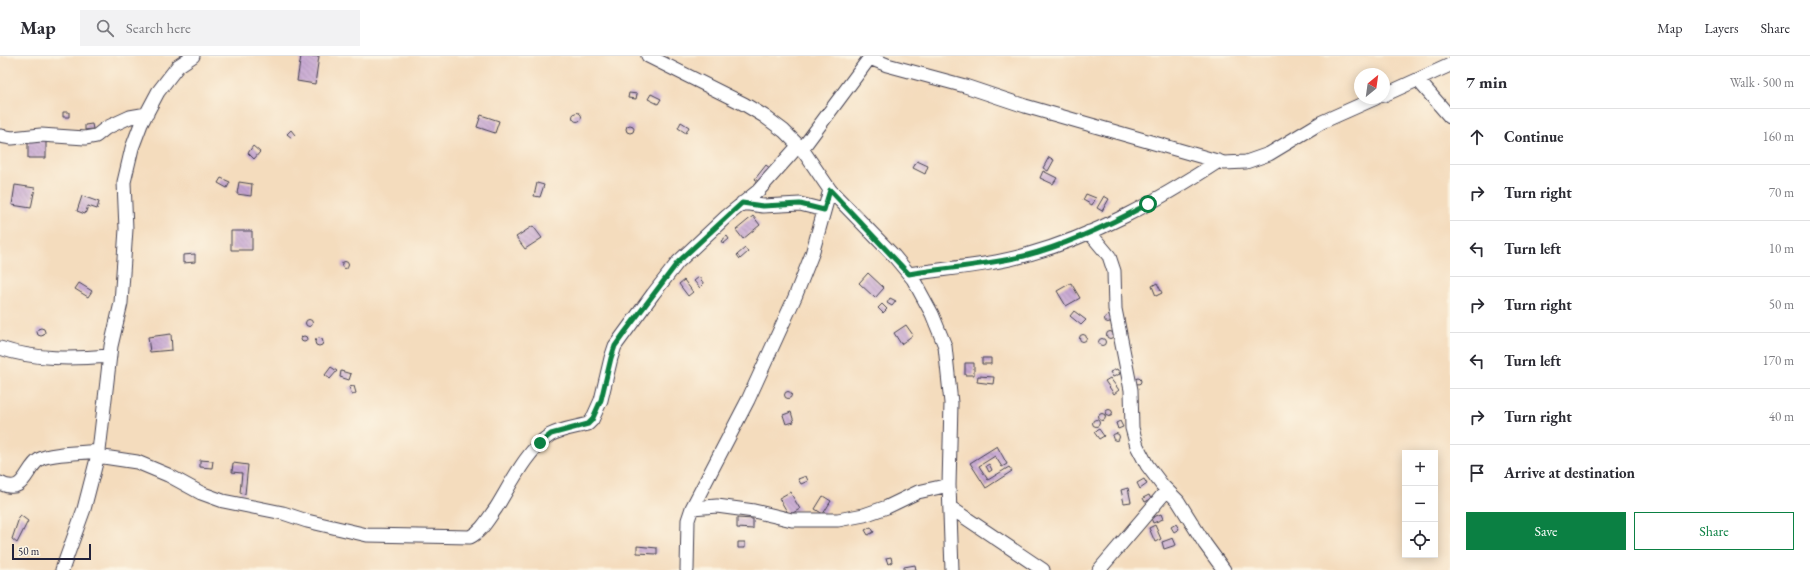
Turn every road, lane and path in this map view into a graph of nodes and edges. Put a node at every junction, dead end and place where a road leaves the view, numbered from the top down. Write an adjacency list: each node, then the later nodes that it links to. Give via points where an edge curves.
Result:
1 (193, 56): 8 (street, via 178,66 158,92)
2 (648, 56): 11 (street, via 764,116)
3 (870, 57): 11 (street); 12 (street, via 887,65)
4 (1450, 65): 5 (street)
5 (1418, 80): 6 (street); 9 (street)
6 (1390, 92)
7 (1362, 104): 12 (street, via 1322,122 1269,154 1246,162)
8 (147, 114): 10 (street, via 130,117 106,128 96,136 85,138 46,135 12,138); 19 (street, via 132,148 124,182 125,262 121,303)
9 (1450, 117)
10 (0, 136)
11 (801, 147): 13 (street); 14 (street, via 758,192)
12 (1219, 161): 16 (street, via 1181,186)
13 (830, 190): 15 (street); 17 (street)
14 (742, 203): 15 (street, via 763,206 800,204); 20 (street, via 678,262 615,346 601,400 592,420 588,424 551,434 540,443 478,533 470,537 367,535 283,513 222,501 137,462)
15 (824, 210): 24 (street, via 812,254 795,297 748,400)
16 (1089, 232): 17 (street, via 1026,255); 23 (street, via 1109,256 1114,271 1116,314 1129,375 1132,428 1137,446 1147,465)
17 (909, 274): 21 (street, via 932,314 945,346 951,403)
18 (0, 348): 19 (street, via 15,353 70,359)
19 (110, 356): 20 (street)
20 (98, 454): 22 (street, via 46,456 38,460 20,484 12,487); 26 (street, via 84,509)
21 (949, 485): 24 (street, via 918,492 864,515 838,520 792,520 717,506); 25 (street)
22 (2, 486)
23 (1167, 490): 30 (street); 31 (street, via 1178,500)
24 (692, 508): 27 (street, via 688,520)
25 (951, 508): 28 (street); 29 (street)
26 (62, 570)
27 (687, 570)
28 (952, 570)
29 (1043, 570)
30 (1099, 570)
31 (1224, 570)

